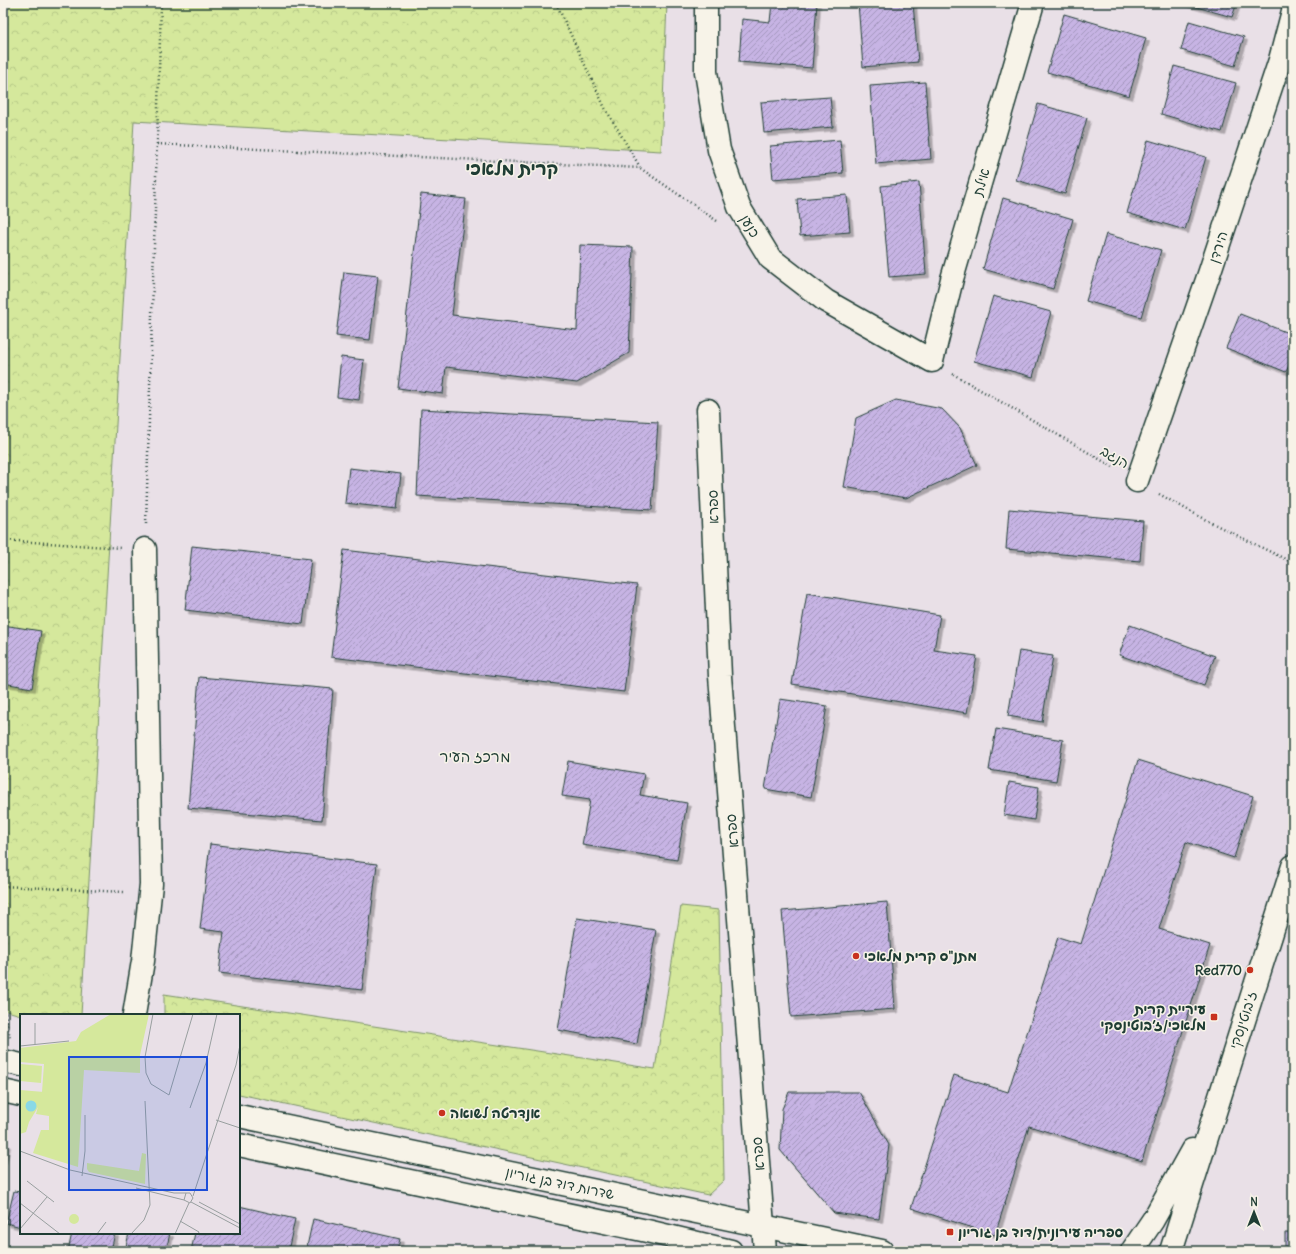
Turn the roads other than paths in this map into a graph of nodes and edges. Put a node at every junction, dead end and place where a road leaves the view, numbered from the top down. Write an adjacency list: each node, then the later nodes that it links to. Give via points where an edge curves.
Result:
1 (706, 3): 4 (street, כנען, via 706,72 719,150 739,207 770,258 826,302)
2 (1033, 3): 4 (street, אילת, via 952,280)
3 (1293, 11): 6 (street, הירדן, via 1280,60 1209,274)
4 (932, 361)
5 (708, 410): 15 (street, ספרא, via 720,676)
6 (1137, 481)
7 (145, 549): 9 (street, via 150,894)
8 (1293, 866): 12 (street, ז'בוטינסקי)
9 (134, 1014)
10 (3, 1091): 11 (street)
11 (20, 1095)
12 (1216, 1104): 19 (street, ז'בוטינסקי, via 1153,1220); 20 (street, ז'בוטינסקי)
13 (240, 1116): 15 (street, שדרות דוד בן גוריון)
14 (240, 1145): 16 (street, שדרות דוד בן גוריון)
15 (764, 1227): 17 (street, ספרא); 18 (street, שדרות דוד בן גוריון)
16 (731, 1251)
17 (765, 1251)
18 (882, 1251)
19 (1132, 1251)
20 (1171, 1251)

